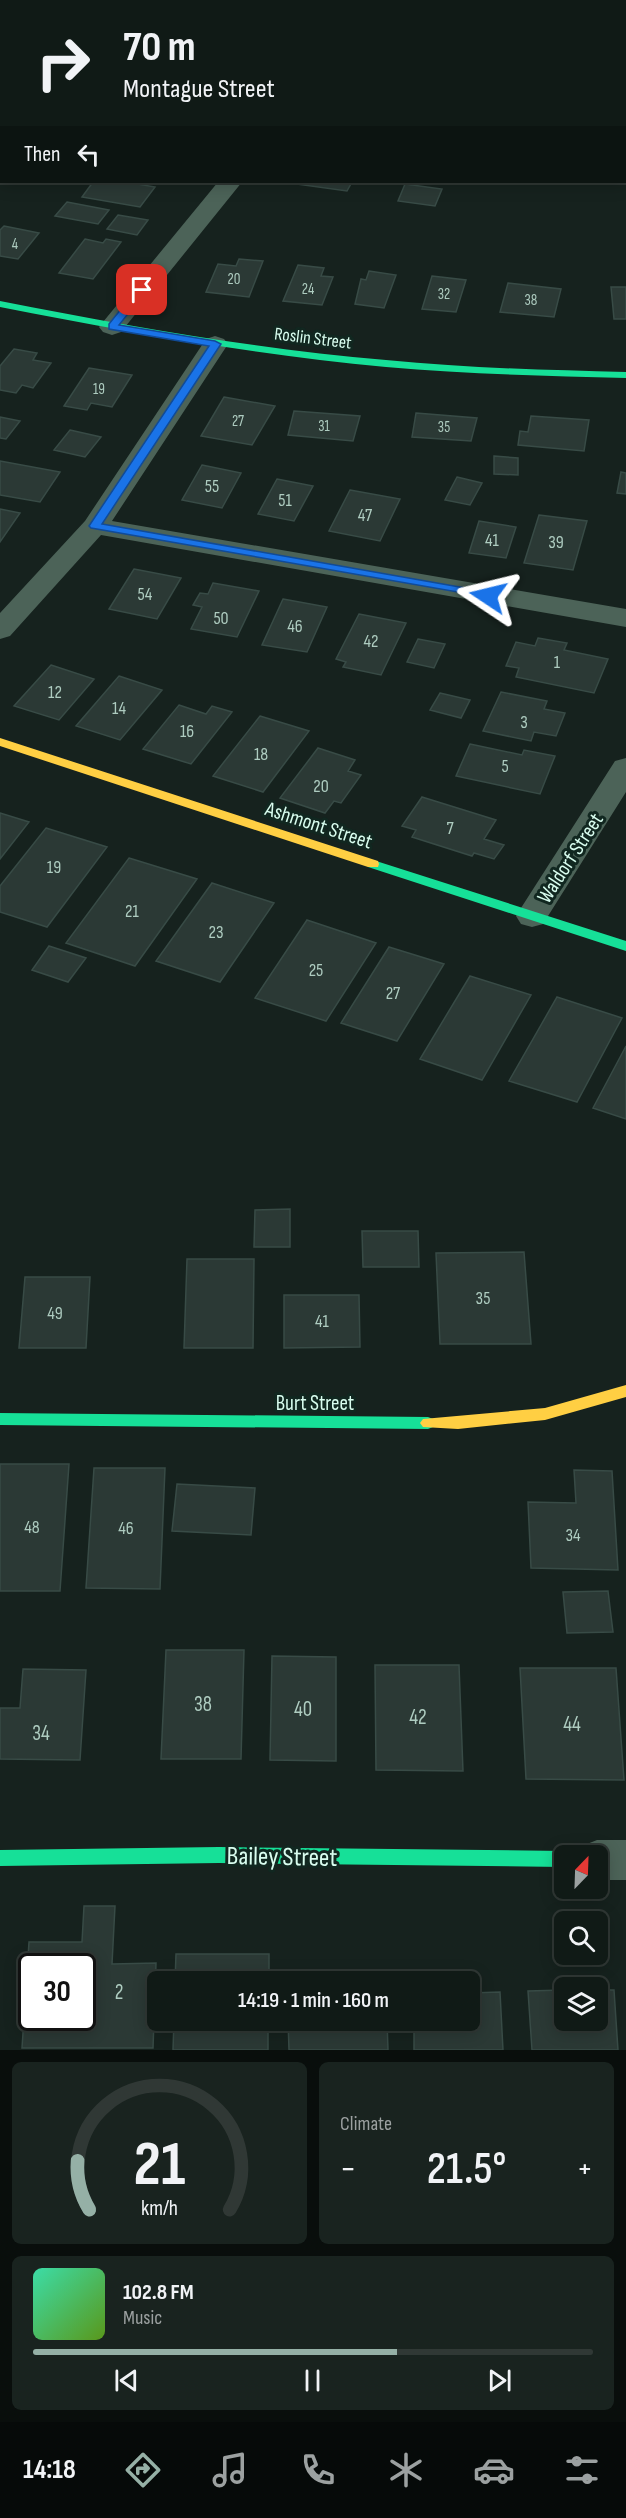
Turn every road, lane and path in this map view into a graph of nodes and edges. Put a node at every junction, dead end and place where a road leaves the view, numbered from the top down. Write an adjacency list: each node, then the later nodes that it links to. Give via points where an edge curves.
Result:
1 (229, 183): 3 (street)
2 (0, 304): 3 (street, Roslin Street)
3 (112, 327): 4 (street, Roslin Street)
4 (215, 344): 5 (street, Roslin Street, via 351,361); 6 (street)
5 (626, 375)
6 (95, 526): 7 (street); 8 (street)
7 (626, 618)
8 (0, 630)
9 (0, 742): 11 (street, Ashmont Street)
10 (626, 768): 11 (street, Waldorf Street)
11 (532, 916): 12 (street, Ashmont Street)
12 (626, 946)
13 (626, 1391): 14 (street, Burt Street, via 545,1414 458,1423)
14 (0, 1419)
15 (0, 1858): 16 (street, Bailey Street, via 219,1855)
16 (554, 1859)
17 (608, 1860): 18 (street)
18 (626, 1860)

